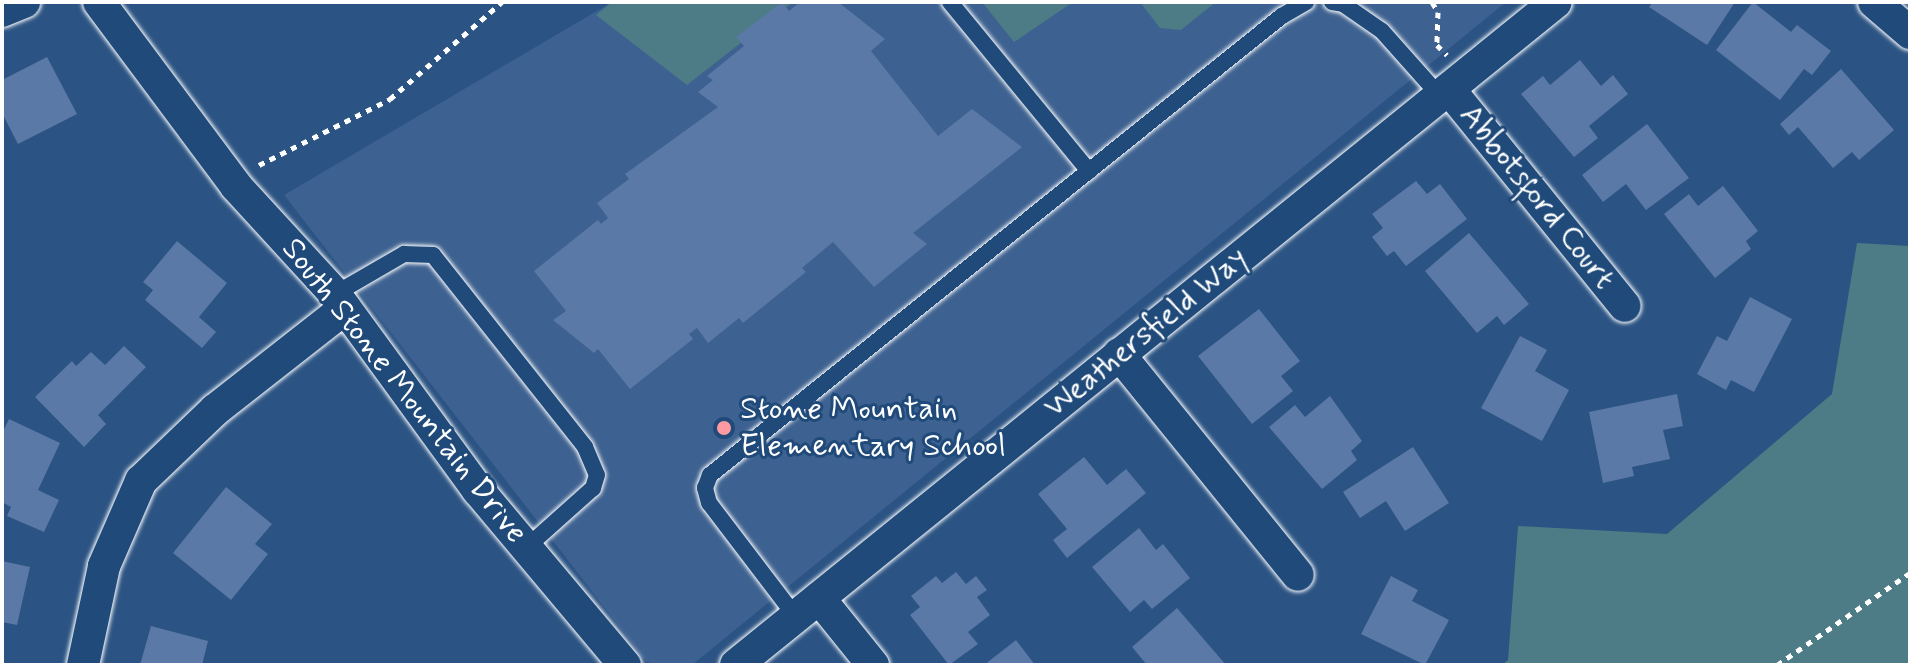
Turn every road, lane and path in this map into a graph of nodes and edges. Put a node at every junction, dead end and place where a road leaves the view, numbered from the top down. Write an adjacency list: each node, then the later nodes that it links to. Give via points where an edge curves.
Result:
1 (24, 2): 10 (street)
2 (99, 2): 13 (street, South Stone Mountain Drive)
3 (502, 2): 13 (path, via 390,99 260,166 242,149)
4 (950, 2): 14 (lane)
5 (1306, 2): 14 (lane)
6 (1332, 2): 12 (lane, via 1382,31)
7 (1432, 2): 12 (path, via 1438,12 1437,45)
8 (1556, 2): 12 (street, Weathersfield Way)
9 (1874, 2): 11 (street)
10 (2, 11)
11 (1910, 33)
12 (1452, 86): 16 (street, Abbotsford Court); 17 (street, Weathersfield Way)
13 (219, 162): 15 (street, South Stone Mountain Drive)
14 (1089, 171): 21 (lane, via 710,475 705,488 709,503)
15 (340, 301): 18 (street, South Stone Mountain Drive, via 468,478); 18 (lane, via 404,254 433,255 585,447 597,475 593,488); 22 (street, via 141,481 104,566)
16 (1625, 306)
17 (1119, 354): 20 (street); 21 (street, Weathersfield Way)
18 (527, 547): 23 (street, South Stone Mountain Drive)
19 (1910, 573): 26 (path)
20 (1298, 575)
21 (807, 607): 24 (street, Weathersfield Way); 25 (street)
22 (83, 665)
23 (625, 665)
24 (736, 665)
25 (873, 665)
26 (1777, 665)

